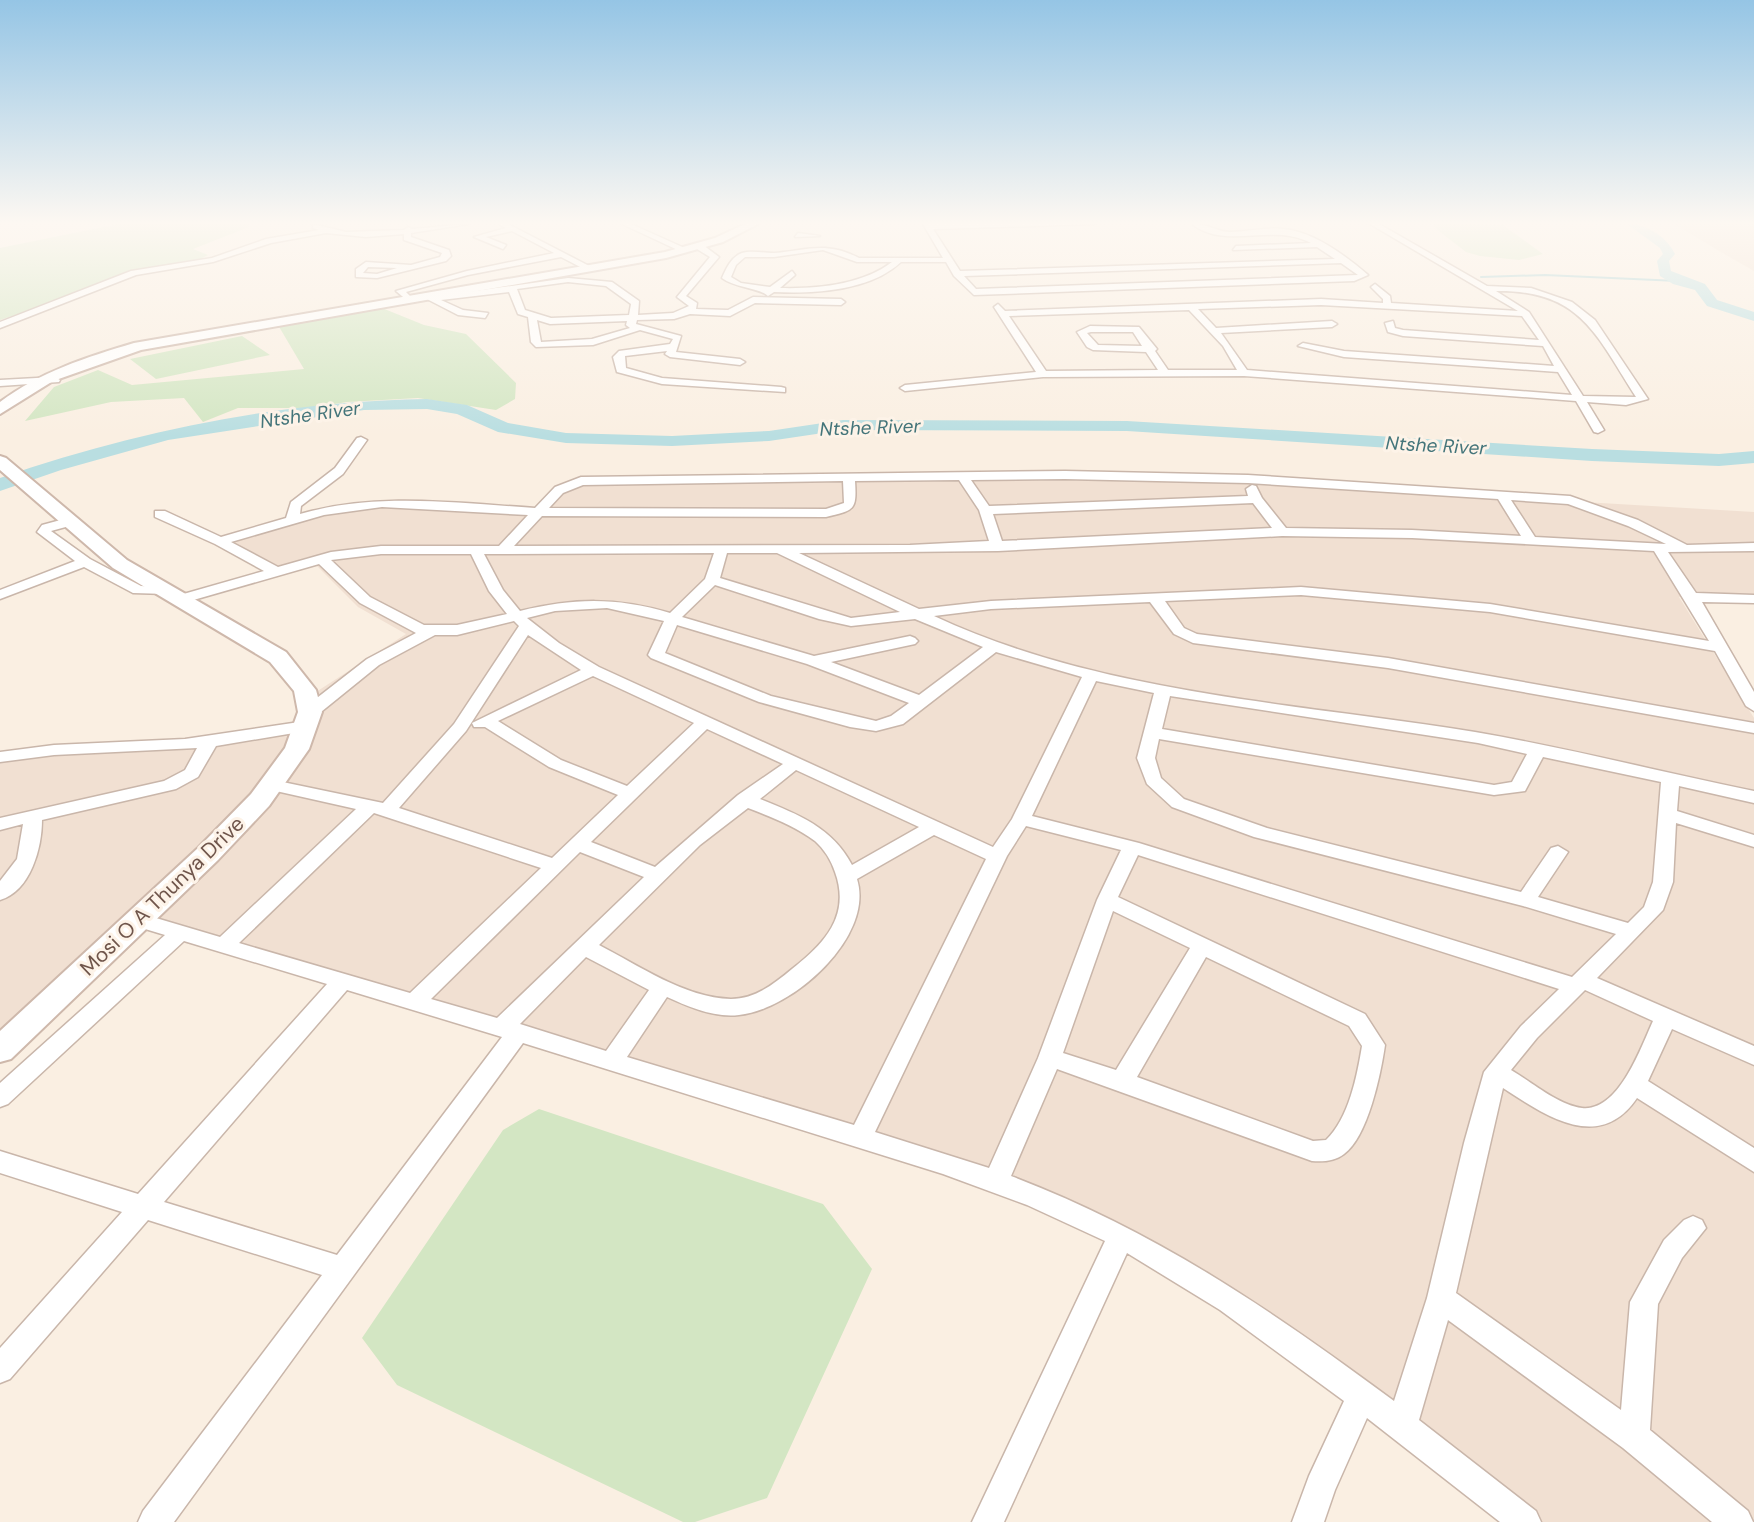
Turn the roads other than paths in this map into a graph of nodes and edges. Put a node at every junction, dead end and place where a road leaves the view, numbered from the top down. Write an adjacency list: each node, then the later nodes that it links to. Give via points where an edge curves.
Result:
1 (83, 295): 24 (street)
2 (405, 295): 13 (street)
3 (440, 295): 12 (street)
4 (447, 295): 12 (street)
5 (515, 295): 21 (street, via 520,312)
6 (624, 295): 22 (street, via 636,303)
7 (683, 295): 18 (street, via 694,305)
8 (765, 295): 14 (street)
9 (1384, 295): 16 (street)
10 (1498, 295): 19 (street)
11 (1551, 295): 42 (street, via 1592,322 1643,399)
12 (429, 297): 13 (street); 20 (street, via 461,313)
13 (409, 299): 37 (street, via 231,328 132,351)
14 (760, 300): 15 (street); 18 (street, via 730,313)
15 (841, 302)
16 (1387, 305): 17 (street, via 1321,302); 19 (street)
17 (1191, 307): 27 (street); 36 (street, via 1001,311)
18 (689, 311): 22 (street)
19 (1526, 314): 28 (street)
20 (485, 315)
21 (532, 317): 22 (street, via 560,321); 26 (street, via 536,342 545,345 607,340)
22 (633, 317): 26 (street, via 631,325)
23 (1390, 323): 28 (street, via 1391,330 1403,333)
24 (1, 324)
25 (1332, 324): 27 (street)
26 (638, 328): 30 (street, via 678,338)
27 (1214, 331): 35 (street)
28 (1546, 343): 33 (street)
29 (1303, 346): 33 (street, via 1344,354)
30 (673, 347): 32 (street, via 670,354 678,357); 40 (street, via 622,352 618,357 621,370 657,380)
31 (1152, 349): 31 (street, via 1100,349 1090,345 1082,332 1132,328 1139,330); 34 (street)
32 (740, 362)
33 (1562, 369): 42 (street)
34 (1165, 373): 35 (street); 36 (street)
35 (1244, 373): 42 (street)
36 (1043, 374): 39 (street)
37 (49, 380): 38 (street); 38 (street); 41 (street); 44 (street)
38 (1, 384): 41 (street)
39 (905, 388)
40 (781, 390)
41 (22, 393): 43 (street)
42 (1579, 398): 45 (street)
43 (0, 409)
44 (0, 422)
45 (1598, 430)
46 (361, 440): 57 (street, via 334,476 295,505)
47 (3, 464): 55 (street)
48 (963, 477): 49 (street); 50 (street); 53 (street)
49 (849, 478): 54 (street, via 581,481 564,487); 54 (street, via 850,503 826,513)
50 (1248, 479): 51 (street); 52 (street)
51 (1502, 495): 60 (street); 65 (street, via 1584,503)
52 (1256, 499): 53 (street); 58 (street)
53 (985, 510): 61 (street)
54 (540, 512): 57 (street, via 382,503); 68 (street)
55 (61, 514): 70 (street, via 44,532); 74 (street, via 120,564)
56 (160, 514): 59 (street)
57 (292, 519): 59 (street)
58 (1282, 532): 60 (street); 61 (street)
59 (220, 541): 71 (street)
60 (1531, 541): 63 (street)
61 (998, 547): 67 (street)
62 (1754, 547): 65 (street)
63 (1659, 548): 65 (street); 76 (street)
64 (722, 549): 67 (street); 68 (street); 72 (street)
65 (1688, 549)
66 (476, 550): 68 (street); 69 (street, via 367,550); 80 (street, via 490,582)
67 (781, 550): 78 (street)
68 (502, 551)
69 (322, 559): 71 (street); 81 (street, via 365,600)
70 (85, 562): 73 (street); 74 (street, via 138,590)
71 (277, 572): 74 (street)
72 (712, 580): 78 (street, via 844,621); 79 (street)
73 (0, 595)
74 (170, 596): 91 (street, via 278,657 304,690)
75 (1154, 597): 78 (street, via 991,605); 84 (street, via 1301,592 1400,598 1490,608); 95 (street, via 1179,631 1193,638 1365,659)
76 (1692, 597): 77 (street); 84 (street)
77 (1754, 598)
78 (915, 614): 83 (street)
79 (672, 619): 80 (street, via 607,604 555,607); 85 (street); 89 (street, via 655,652 659,658 765,699 876,726 892,723)
80 (519, 621): 81 (street); 86 (street); 94 (street)
81 (429, 632): 91 (street, via 373,662)
82 (910, 641): 85 (street)
83 (994, 646): 87 (street); 89 (street)
84 (1718, 647): 90 (street)
85 (813, 662): 89 (street)
86 (593, 670): 92 (street); 93 (street)
87 (1091, 675): 88 (street); 109 (street)
88 (1163, 690): 96 (street); 98 (street, via 1430,729)
89 (919, 701)
90 (1754, 706)
91 (308, 719): 97 (street); 102 (street, Mosi O A Thunya Drive, via 297,749)
92 (488, 721): 94 (street); 103 (street, via 573,773)
93 (704, 722): 100 (street); 103 (street)
94 (460, 727): 106 (street)
95 (1754, 729)
96 (1152, 733): 98 (street, via 1502,790 1523,784); 122 (street, via 1146,758 1153,780 1178,803 1201,814 1338,854)
97 (209, 742): 99 (street, via 71,747); 108 (street, via 195,769 179,781)
98 (1538, 750): 101 (street)
99 (0, 757)
100 (796, 763): 105 (street); 111 (street)
101 (1670, 780): 104 (street); 107 (street)
102 (273, 785): 106 (street); 123 (street, Mosi O A Thunya Drive)
103 (629, 793): 113 (street)
104 (1754, 797)
105 (744, 799): 118 (street); 119 (street, via 816,833 833,849)
106 (379, 808): 117 (street); 127 (street)
107 (1668, 814): 112 (street); 124 (street, via 1659,897)
108 (33, 817): 110 (street); 120 (street, via 33,844 27,862)
109 (1021, 819): 114 (street); 116 (street)
110 (0, 824)
111 (932, 828): 116 (street); 119 (street)
112 (1754, 841)
113 (577, 844): 117 (street); 118 (street)
114 (1132, 847): 121 (street); 130 (street)
115 (1558, 852): 122 (street)
116 (998, 856): 143 (street)
117 (556, 866): 132 (street)
118 (657, 875): 128 (street)
119 (847, 877): 131 (street, via 851,906 841,935 820,958 758,1002 723,1007)
120 (0, 893)
121 (1107, 900): 126 (street); 137 (street)
122 (1526, 900): 124 (street)
123 (139, 919): 125 (street); 135 (street, Mosi O A Thunya Drive)
124 (1632, 931): 130 (street)
125 (181, 932): 127 (street); 142 (street)
126 (1203, 944): 140 (street); 140 (street, via 1345,1012 1368,1032 1373,1050 1348,1133 1329,1150 1312,1151)
127 (224, 945): 129 (street)
128 (584, 947): 131 (street); 134 (street)
129 (343, 980): 132 (street); 147 (street)
130 (1579, 983): 133 (street); 139 (street, via 1528,1032)
131 (662, 987): 138 (street)
132 (415, 1001): 134 (street)
133 (1665, 1019): 136 (street); 141 (street)
134 (510, 1030): 138 (street); 150 (street)
135 (0, 1050)
136 (1754, 1056)
137 (1050, 1058): 140 (street); 146 (street)
138 (612, 1061): 143 (street)
139 (1496, 1072): 141 (street, via 1584,1118 1607,1115); 151 (street)
140 (1122, 1081)
141 (1634, 1085): 144 (street)
142 (0, 1097)
143 (860, 1138): 146 (street)
144 (1754, 1161)
145 (0, 1162): 147 (street)
146 (995, 1182): 149 (street)
147 (145, 1208): 150 (street); 152 (street)
148 (1693, 1228): 155 (street, via 1673,1250 1644,1302)
149 (1121, 1236): 153 (street, via 1201,1282); 157 (street)
150 (342, 1269): 156 (street)
151 (1441, 1298): 154 (street); 155 (street)
152 (0, 1369)
153 (1362, 1396): 154 (street); 158 (street)
154 (1402, 1425): 159 (street)
155 (1634, 1437): 160 (street)
156 (154, 1522)
157 (988, 1522)
158 (1308, 1522)
159 (1525, 1522)
160 (1737, 1522)

